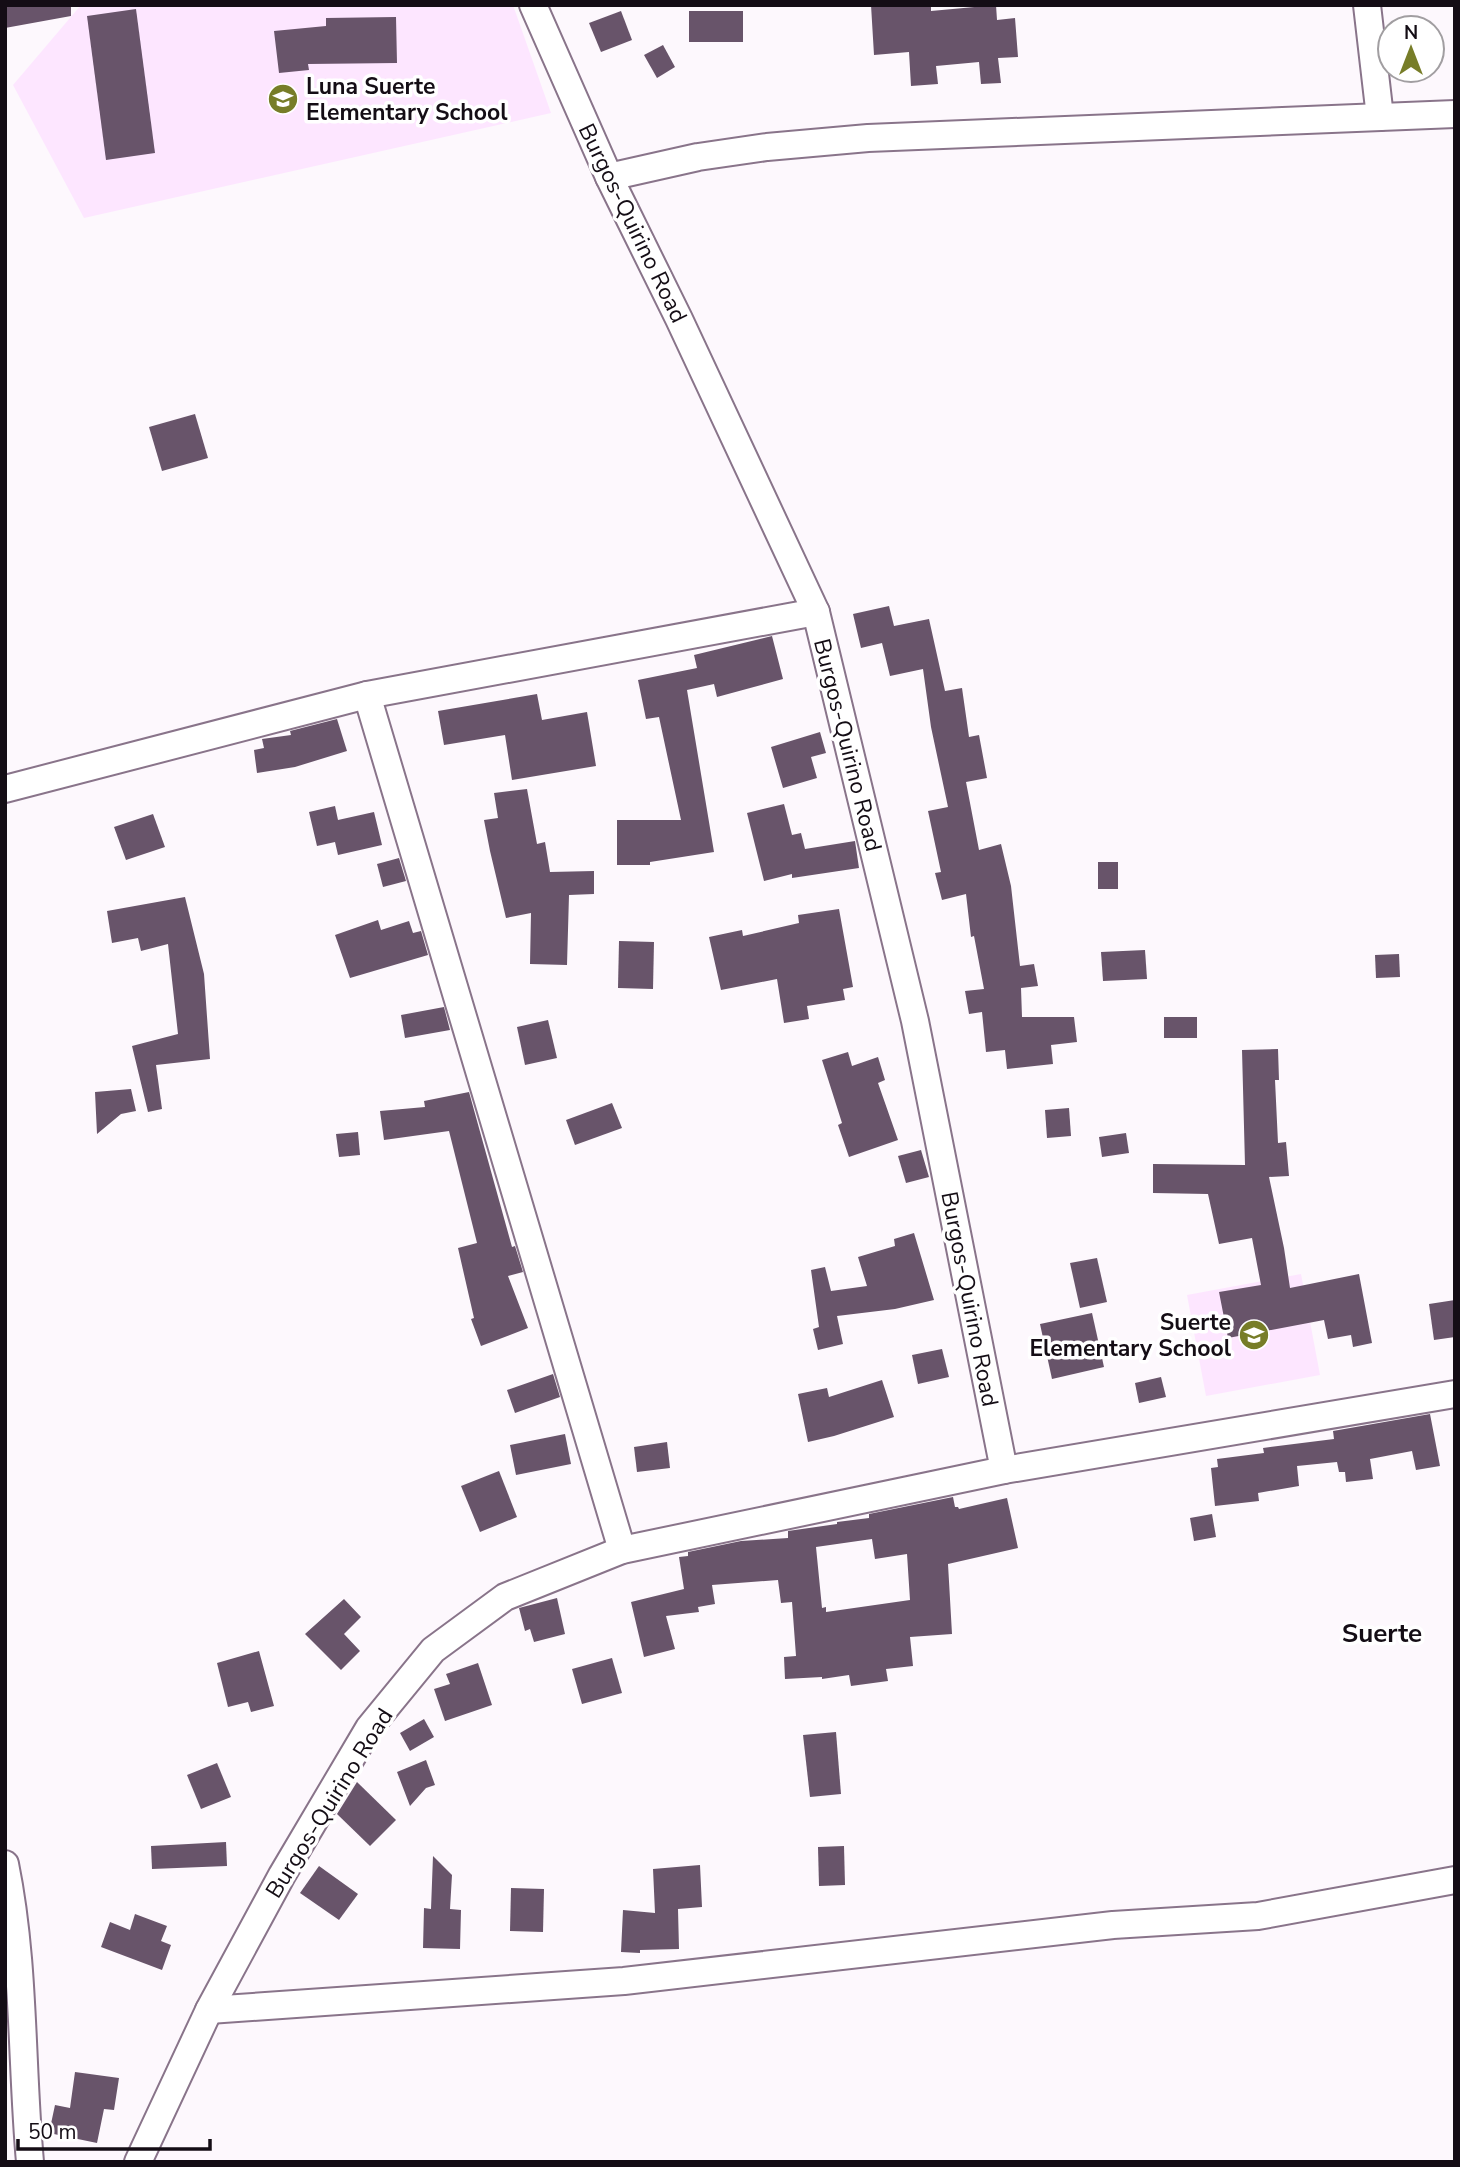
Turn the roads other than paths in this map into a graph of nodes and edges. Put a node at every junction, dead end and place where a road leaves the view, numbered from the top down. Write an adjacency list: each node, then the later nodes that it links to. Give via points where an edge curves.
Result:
1 (534, 5): 5 (street, Burgos-Quirino Road)
2 (1367, 5): 4 (street)
3 (1455, 114): 4 (street)
4 (1380, 117): 5 (street, via 868,138 698,157)
5 (609, 177): 6 (street, Burgos-Quirino Road)
6 (816, 611): 7 (street); 10 (street, Burgos-Quirino Road, via 915,1021)
7 (367, 695): 8 (street); 11 (street)
8 (5, 789)
9 (1455, 1394): 10 (street)
10 (1004, 1470): 11 (street, Burgos-Quirino Road)
11 (622, 1550): 14 (street, Burgos-Quirino Road, via 505,1597 433,1650 369,1728)
12 (5, 1864): 15 (street, via 20,1984)
13 (1455, 1880): 14 (street, via 1258,1916 1113,1925 624,1981)
14 (209, 2011): 16 (street, Burgos-Quirino Road)
15 (30, 2162)
16 (138, 2162)

